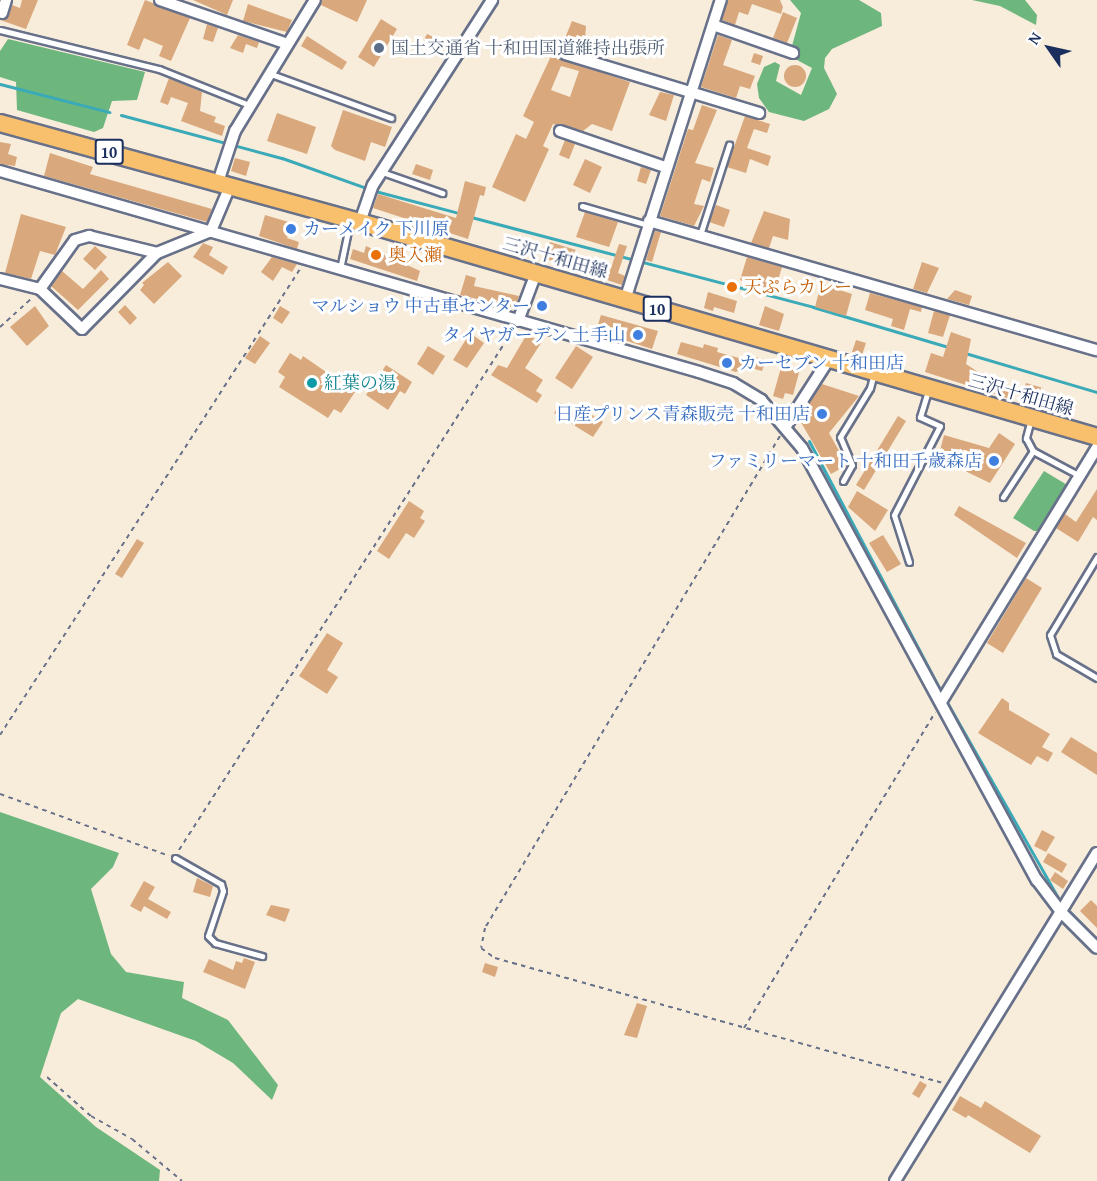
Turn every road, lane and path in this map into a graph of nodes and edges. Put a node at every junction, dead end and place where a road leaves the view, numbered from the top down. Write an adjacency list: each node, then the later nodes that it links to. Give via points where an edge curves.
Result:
1 (6, 0): 6 (street)
2 (160, 0): 9 (street)
3 (315, 0): 9 (street)
4 (491, 0): 22 (street)
5 (721, 0): 7 (street)
6 (2, 13)
7 (713, 25): 10 (street); 13 (street)
8 (0, 30): 14 (lane, via 159,69)
9 (288, 44): 12 (street)
10 (793, 53)
11 (565, 54): 13 (street)
12 (269, 73): 14 (street); 16 (lane)
13 (691, 92): 15 (street); 20 (street)
14 (249, 105): 23 (street, via 235,131)
15 (759, 113)
16 (391, 118)
17 (0, 123): 23 (main road, 三沢十和田線 / 10)
18 (560, 131): 20 (street)
19 (729, 145): 29 (lane)
20 (666, 166): 27 (street)
21 (0, 171): 28 (street)
22 (382, 172): 24 (lane); 26 (street)
23 (224, 184): 26 (main road, 三沢十和田線 / 10); 28 (street)
24 (442, 192)
25 (582, 206): 27 (lane)
26 (355, 220): 32 (lane); 33 (main road, 三沢十和田線 / 10)
27 (648, 223): 29 (street); 36 (street)
28 (211, 231): 30 (street); 31 (street)
29 (700, 235): 39 (street)
30 (158, 253): 35 (street, via 89,236 75,240); 35 (street, via 82,329)
31 (306, 259): 32 (street); 55 (path)
32 (340, 269): 37 (street)
33 (536, 273): 36 (main road, 三沢十和田線 / 10); 37 (street)
34 (0, 279): 35 (street)
35 (40, 289): 38 (path)
36 (625, 300): 40 (main road, 三沢十和田線 / 10)
37 (518, 321): 44 (street, via 733,383 761,400); 58 (path)
38 (0, 327)
39 (1097, 350)
40 (829, 359): 41 (main road, 三沢十和田線 / 10); 44 (street)
41 (875, 372): 42 (main road, 三沢十和田線 / 10); 49 (lane, via 870,388 840,436 852,465)
42 (928, 387): 43 (main road, 三沢十和田線 / 10); 52 (lane, via 920,417 940,426 894,516)
43 (1032, 418): 45 (main road, 三沢十和田線 / 10); 47 (lane, via 1026,438)
44 (786, 426): 54 (street, via 802,447); 62 (path, via 481,940 482,948 495,958)
45 (1097, 437)
46 (1097, 447): 48 (street)
47 (1033, 451): 48 (lane); 50 (lane)
48 (1080, 477): 54 (street)
49 (843, 481)
50 (1003, 497)
51 (1097, 557): 53 (lane, via 1050,635 1056,654)
52 (909, 562)
53 (1097, 678)
54 (941, 702): 59 (street, via 1037,880); 62 (path)
55 (0, 735)
56 (0, 794): 58 (path)
57 (1097, 854): 59 (street)
58 (174, 858): 61 (lane, via 221,884 223,891 208,936 215,942)
59 (1062, 913): 60 (street); 64 (street)
60 (1097, 948)
61 (262, 956)
62 (744, 1028): 64 (path)
63 (47, 1077): 65 (path, via 91,1116 132,1139)
64 (954, 1087): 66 (street)
65 (182, 1181)
66 (895, 1181)

